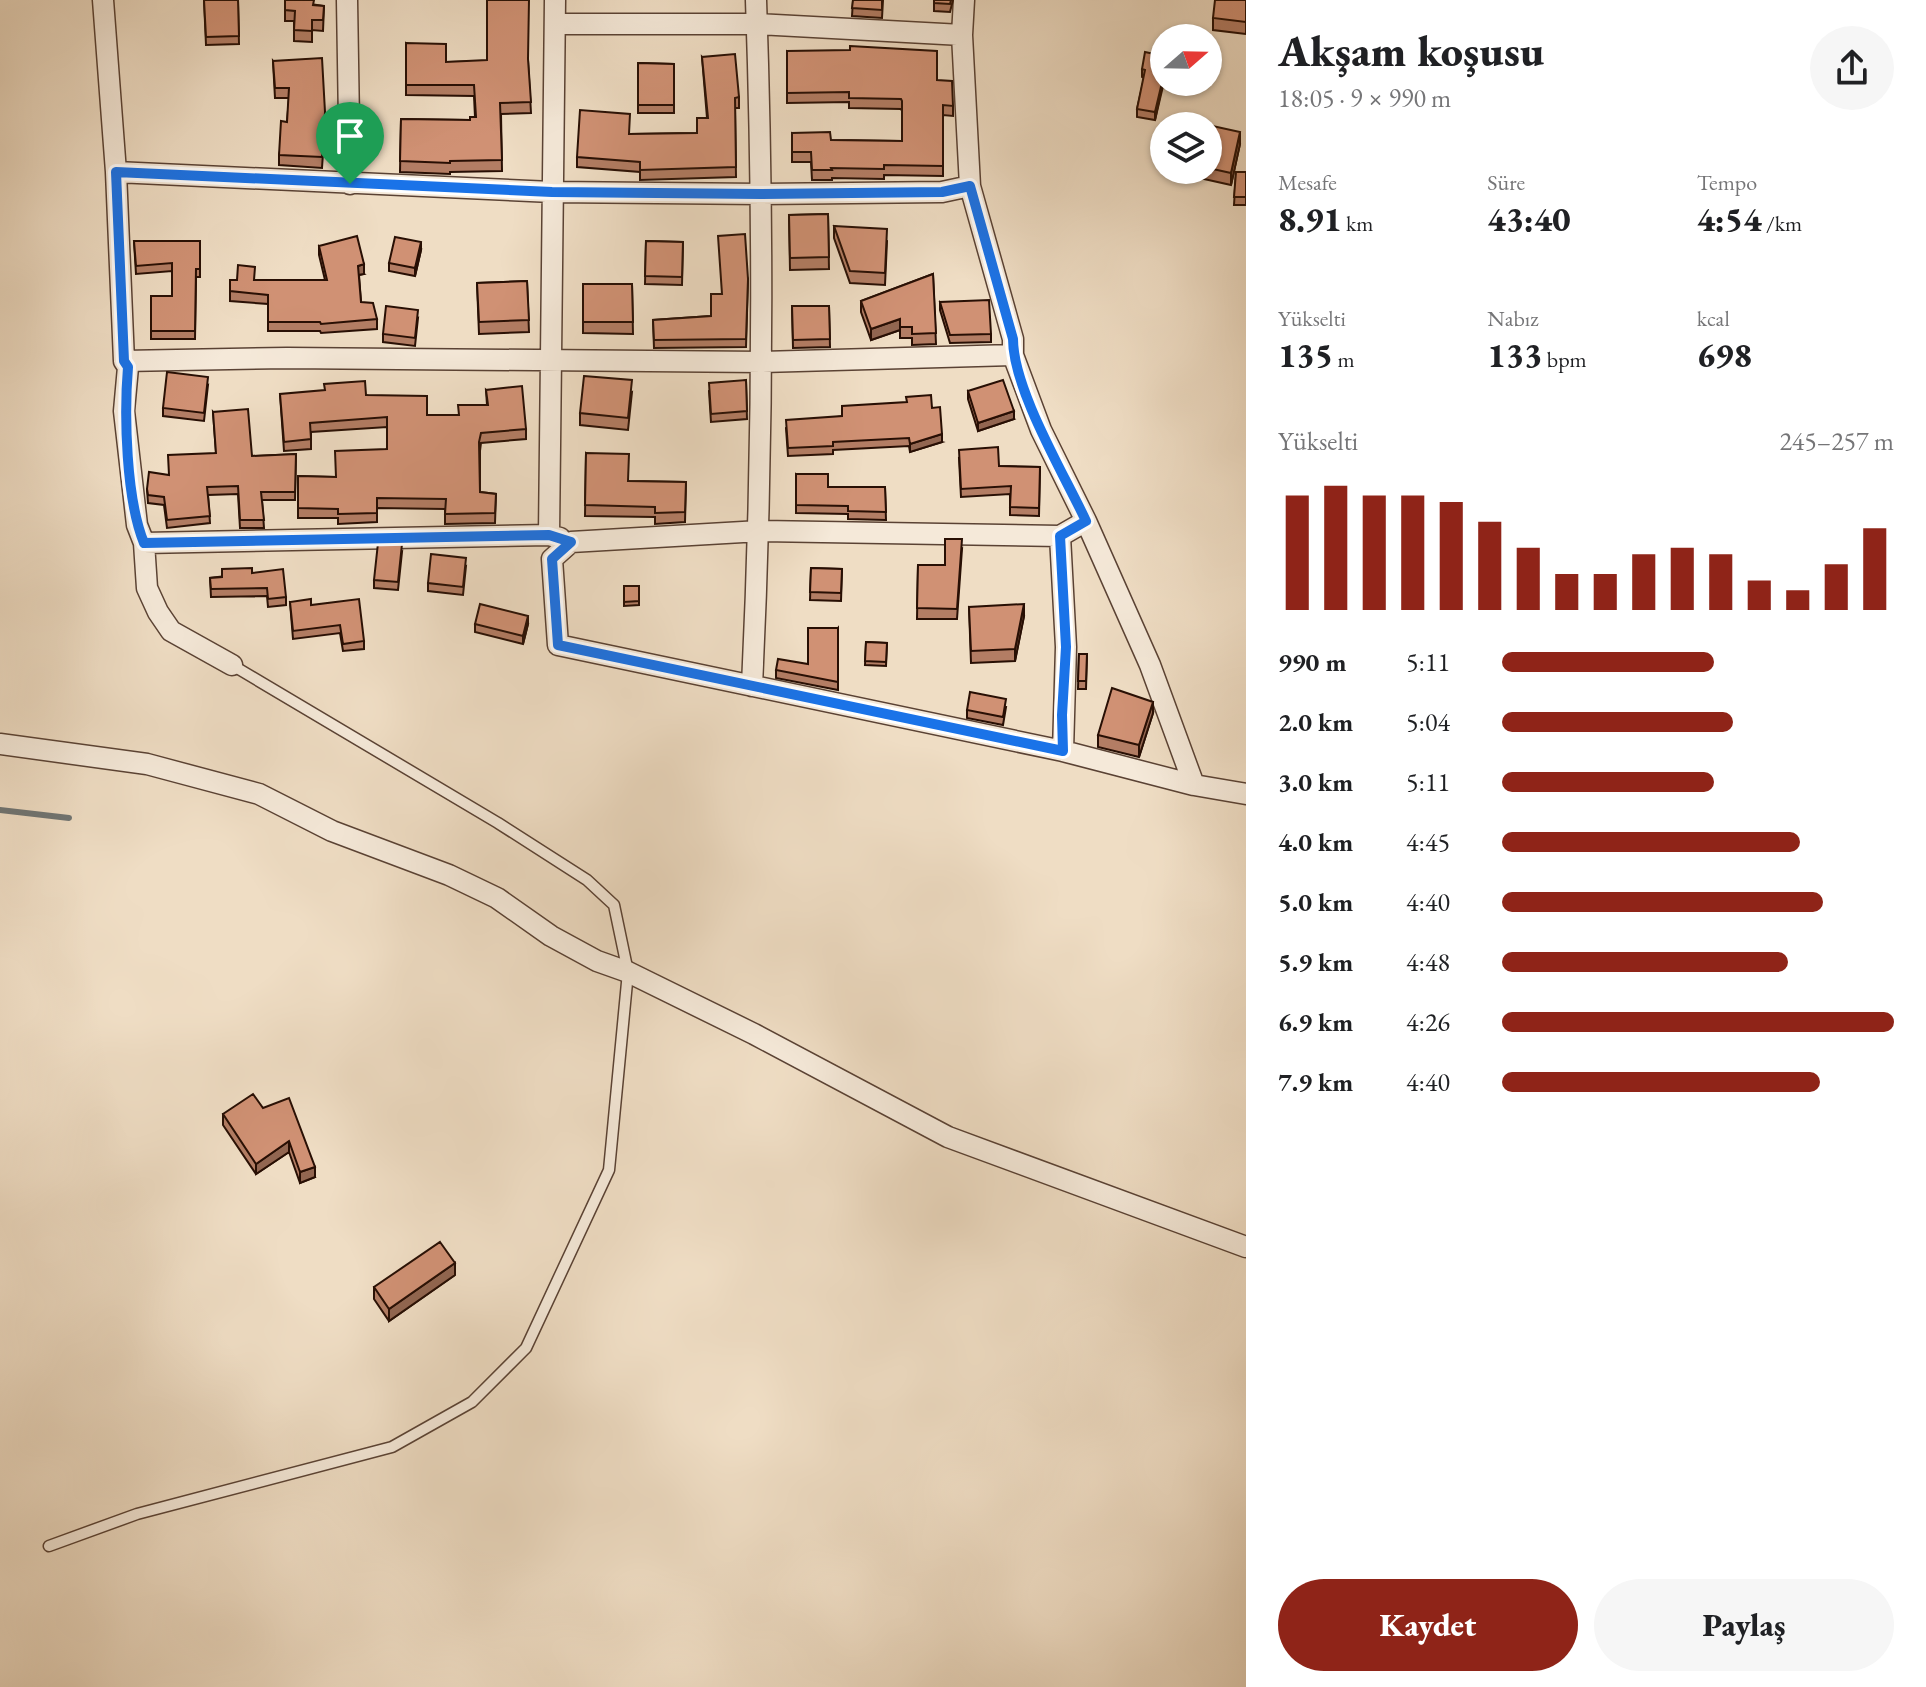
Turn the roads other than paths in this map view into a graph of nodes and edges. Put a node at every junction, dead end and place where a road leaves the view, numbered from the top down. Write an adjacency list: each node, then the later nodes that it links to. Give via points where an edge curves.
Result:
1 (103, 0): 9 (street)
2 (347, 0): 10 (street)
3 (555, 0): 6 (street)
4 (756, 0): 7 (street)
5 (964, 0): 8 (street)
6 (556, 24): 7 (street); 12 (street)
7 (757, 24): 8 (street); 13 (street)
8 (962, 35): 11 (street)
9 (116, 172): 10 (street); 15 (street)
10 (350, 184): 12 (street)
11 (970, 186): 13 (street, via 942,192); 14 (street)
12 (552, 192): 13 (street); 16 (street)
13 (761, 194): 17 (street)
14 (1013, 355): 17 (street); 18 (street, via 1041,430)
15 (124, 361): 16 (street); 23 (street, via 133,496)
16 (551, 362): 17 (street); 20 (street)
17 (762, 362): 19 (street)
18 (1086, 521): 21 (street); 28 (street, via 1150,665)
19 (760, 531): 21 (street); 22 (street); 25 (street)
20 (549, 535): 22 (street); 23 (street)
21 (1060, 536): 27 (street, via 1066,647)
22 (571, 542): 25 (street, via 552,559 558,645)
23 (144, 543): 24 (street, via 147,588 171,631)
24 (232, 665): 30 (lane, via 587,880 614,905)
25 (752, 686): 27 (street)
26 (0, 744): 30 (street, via 147,764 259,794 332,831 497,898 551,936)
27 (1063, 751): 28 (street)
28 (1194, 785): 29 (street)
29 (1246, 794)
30 (628, 972): 31 (street, via 948,1137); 32 (lane, via 609,1170 526,1348 472,1402 392,1447 137,1514)
31 (1246, 1247)
32 (49, 1546)

